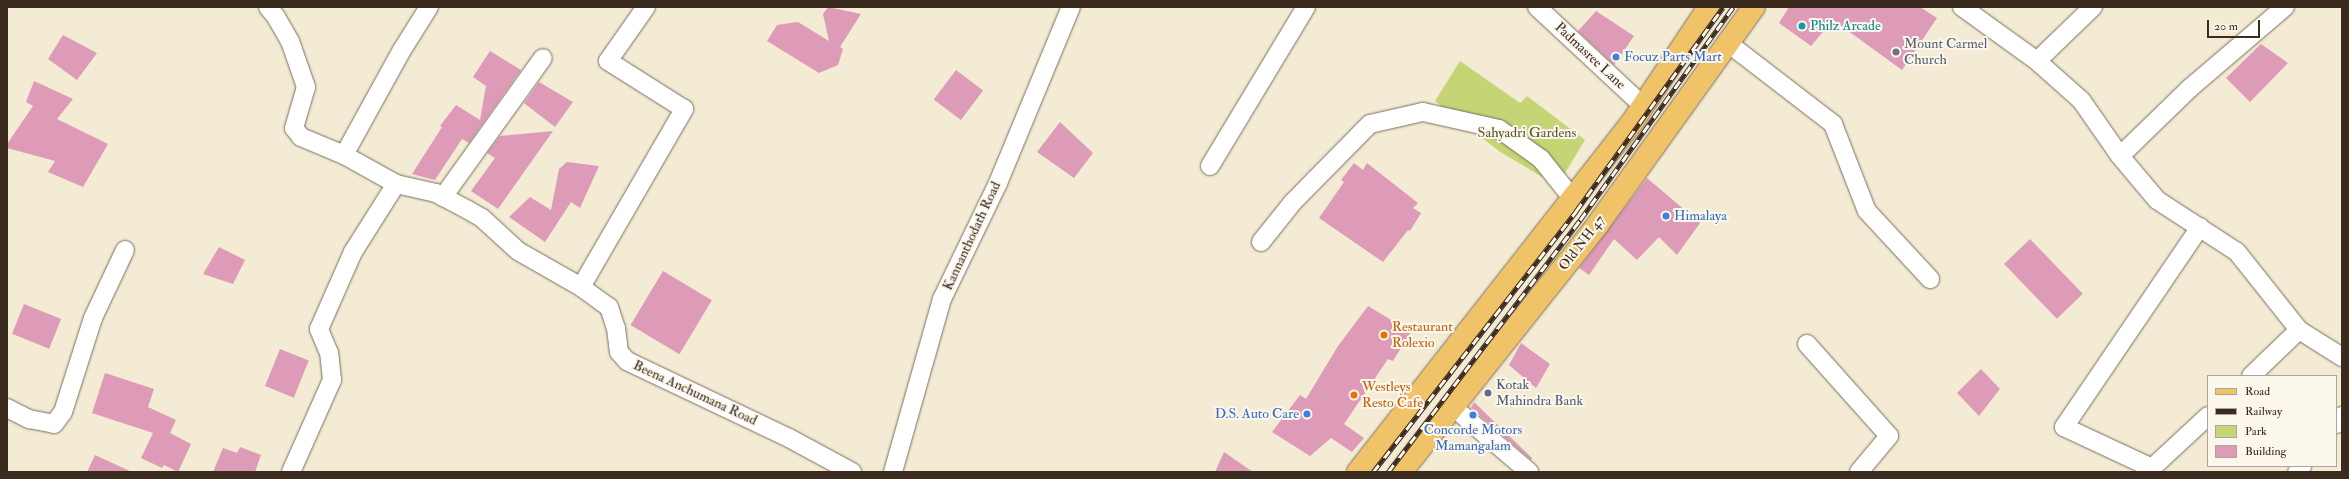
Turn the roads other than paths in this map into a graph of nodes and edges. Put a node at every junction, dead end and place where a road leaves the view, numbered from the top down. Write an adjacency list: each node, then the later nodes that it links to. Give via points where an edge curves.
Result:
1 (268, 7): 17 (street, Beena Anchumana Road, via 290,41 306,87 294,128 301,137)
2 (429, 7): 17 (street)
3 (646, 7): 27 (street, via 608,61 684,108)
4 (1306, 7): 19 (street)
5 (1537, 7): 15 (street, Padmasree Lane)
6 (1709, 7): 15 (main road)
7 (1754, 7): 12 (main road, Old NH 47)
8 (1962, 7): 14 (street)
9 (2093, 7): 14 (street)
10 (2285, 7): 18 (street, via 2190,88)
11 (1066, 9): 38 (street, Kannanthodath Road, via 998,183 942,299)
12 (1728, 43): 16 (main road, Old NH 47); 26 (street, via 1833,124 1867,211)
13 (543, 58): 21 (street)
14 (2037, 61): 18 (street, via 2081,100)
15 (1638, 113): 16 (main road); 22 (main road)
16 (1657, 141): 32 (main road, Old NH 47, via 1598,224)
17 (344, 155): 20 (street, Beena Anchumana Road)
18 (2120, 156): 23 (street, via 2157,200)
19 (1210, 166)
20 (396, 184): 21 (street, Beena Anchumana Road); 36 (street, via 354,252 319,329 329,352 332,380)
21 (443, 197): 27 (street, Beena Anchumana Road, via 482,218 522,254)
22 (1573, 199): 24 (street, via 1541,159 1499,129 1423,112 1370,124 1293,202); 39 (main road)
23 (2200, 227): 28 (street, via 2237,252); 35 (street, via 2064,427)
24 (1261, 242)
25 (125, 250): 33 (street, via 93,318 63,412 54,424 29,419)
26 (1930, 279)
27 (581, 287): 37 (street, Beena Anchumana Road, via 609,307 616,328 619,352 627,361 782,435)
28 (2299, 330): 30 (street); 31 (street)
29 (1807, 344): 42 (street, via 1890,436)
30 (2342, 357)
31 (2252, 375)
32 (1453, 407): 40 (main road, Old NH 47); 41 (street)
33 (7, 408)
34 (2207, 417): 35 (street)
35 (2154, 470)
36 (290, 472)
37 (852, 472)
38 (893, 472)
39 (1358, 472)
40 (1401, 472)
41 (1529, 472)
42 (1859, 472)

